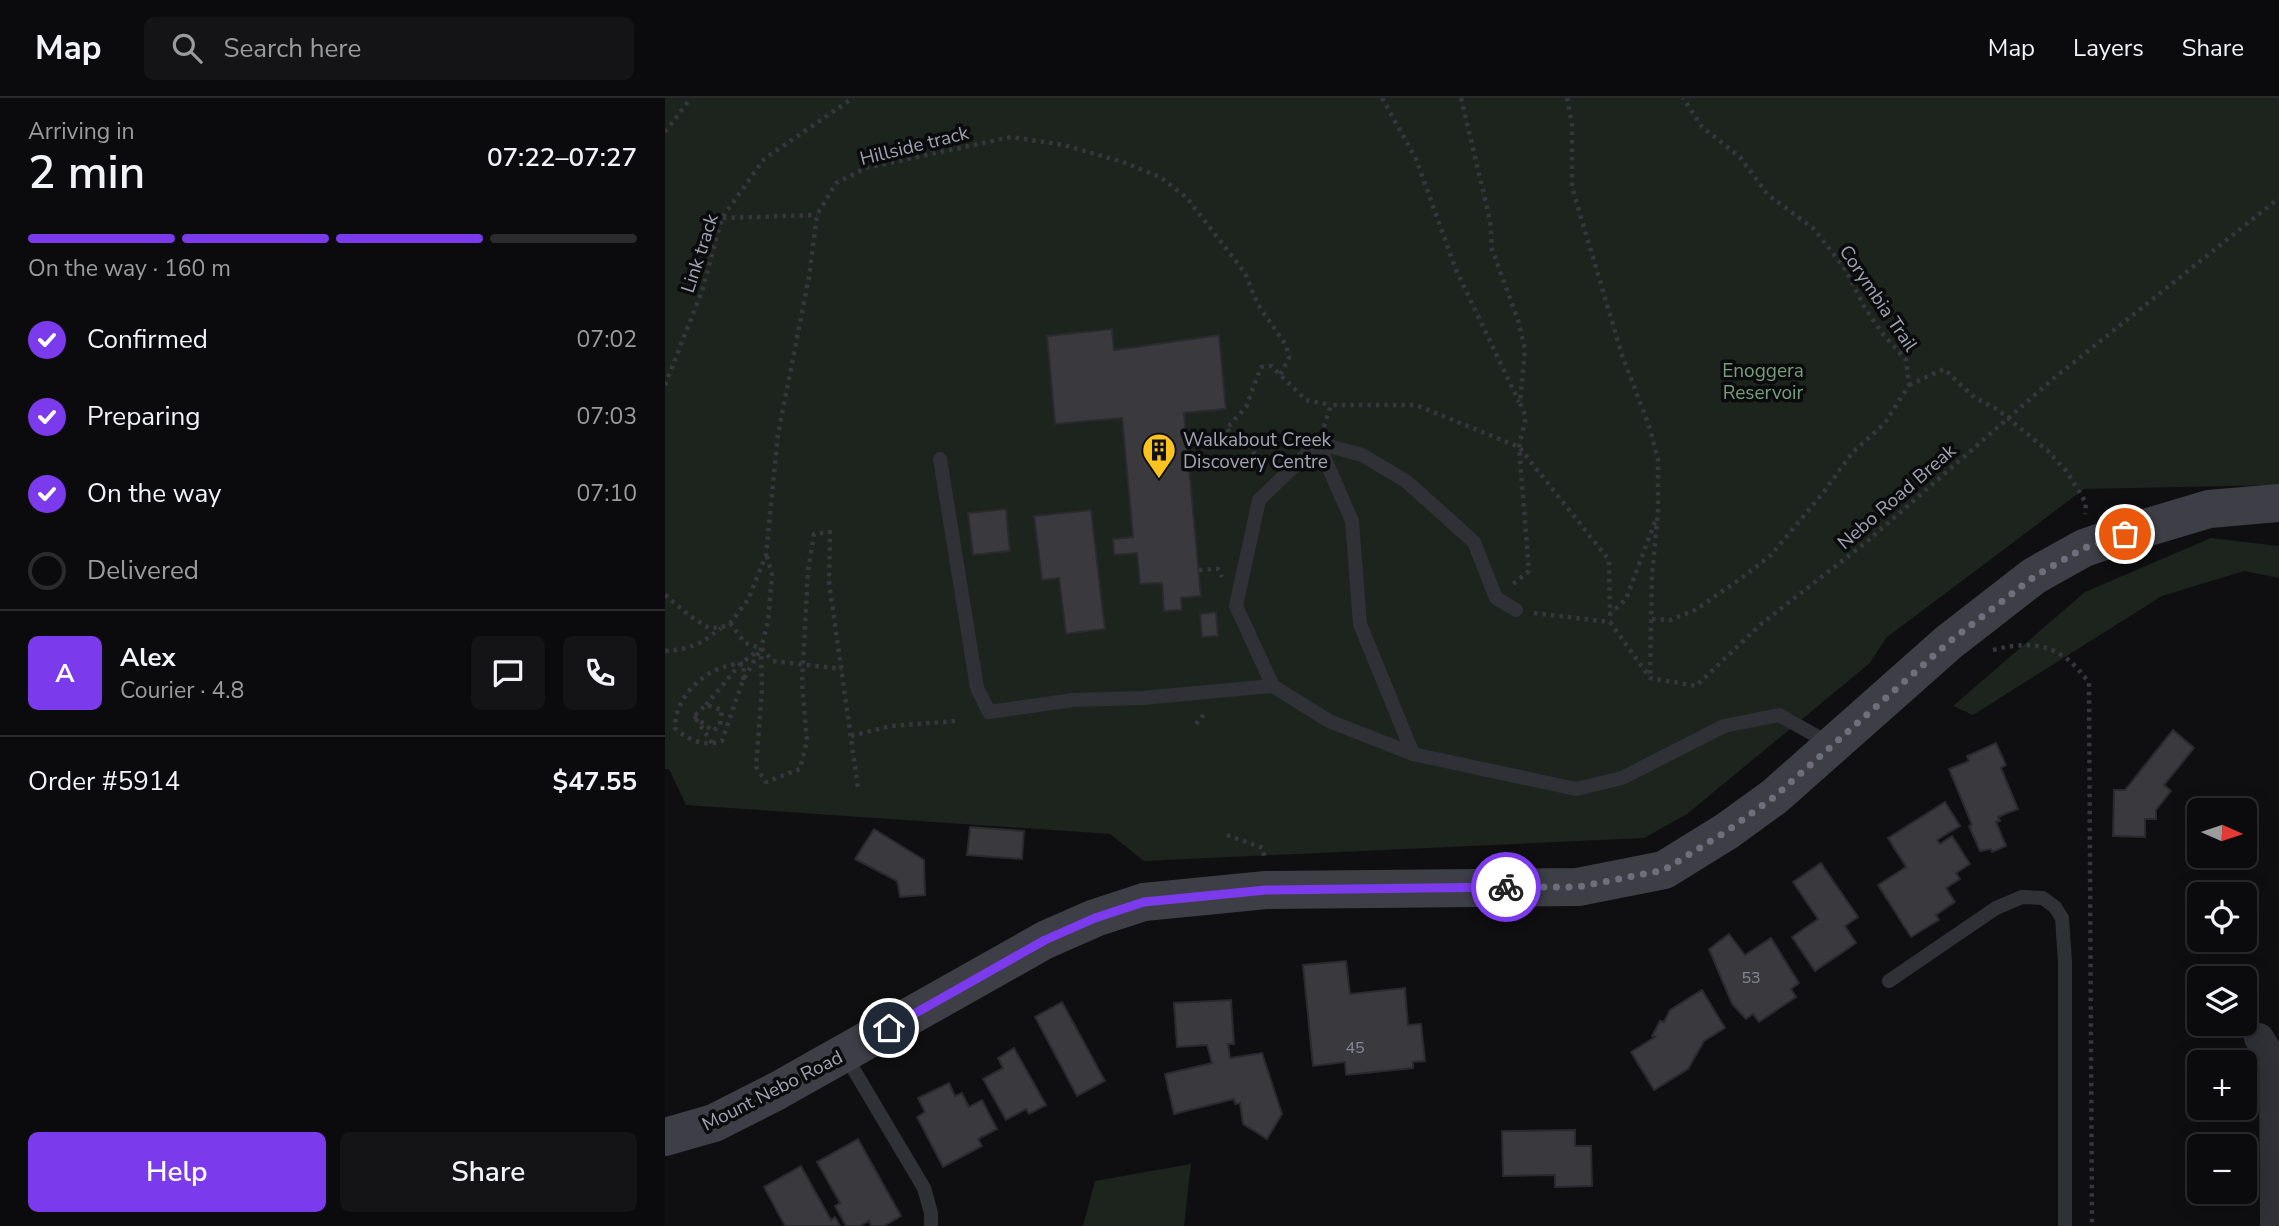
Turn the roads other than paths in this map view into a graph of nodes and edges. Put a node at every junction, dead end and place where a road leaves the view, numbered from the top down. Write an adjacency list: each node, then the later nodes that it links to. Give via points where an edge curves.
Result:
1 (1318, 443): 4 (lane, via 1362,455 1406,481 1474,542 1496,598); 5 (lane, via 1259,500 1236,606); 7 (lane, via 1352,521 1360,624)
2 (940, 458): 5 (lane, via 977,688 989,712 1073,700)
3 (2279, 503): 6 (main road, Mount Nebo Road, via 2210,509 2084,548 2035,576 1975,620)
4 (1516, 610)
5 (1273, 686): 7 (lane, via 1329,721)
6 (1833, 744): 7 (lane, via 1779,715 1724,726 1622,778 1576,789); 10 (main road, Mount Nebo Road, via 1774,797 1664,870 1578,887 1266,890 1144,902 1045,940)
7 (1413, 754)
8 (1889, 981): 13 (lane, via 1996,908 2022,897 2043,898 2055,907 2062,918 2065,962)
9 (2259, 1038): 14 (street, via 2274,1062)
10 (844, 1054): 11 (main road, Mount Nebo Road, via 714,1123); 12 (lane, via 924,1188)
11 (665, 1137)
12 (931, 1226)
13 (2065, 1226)
14 (2275, 1226)

